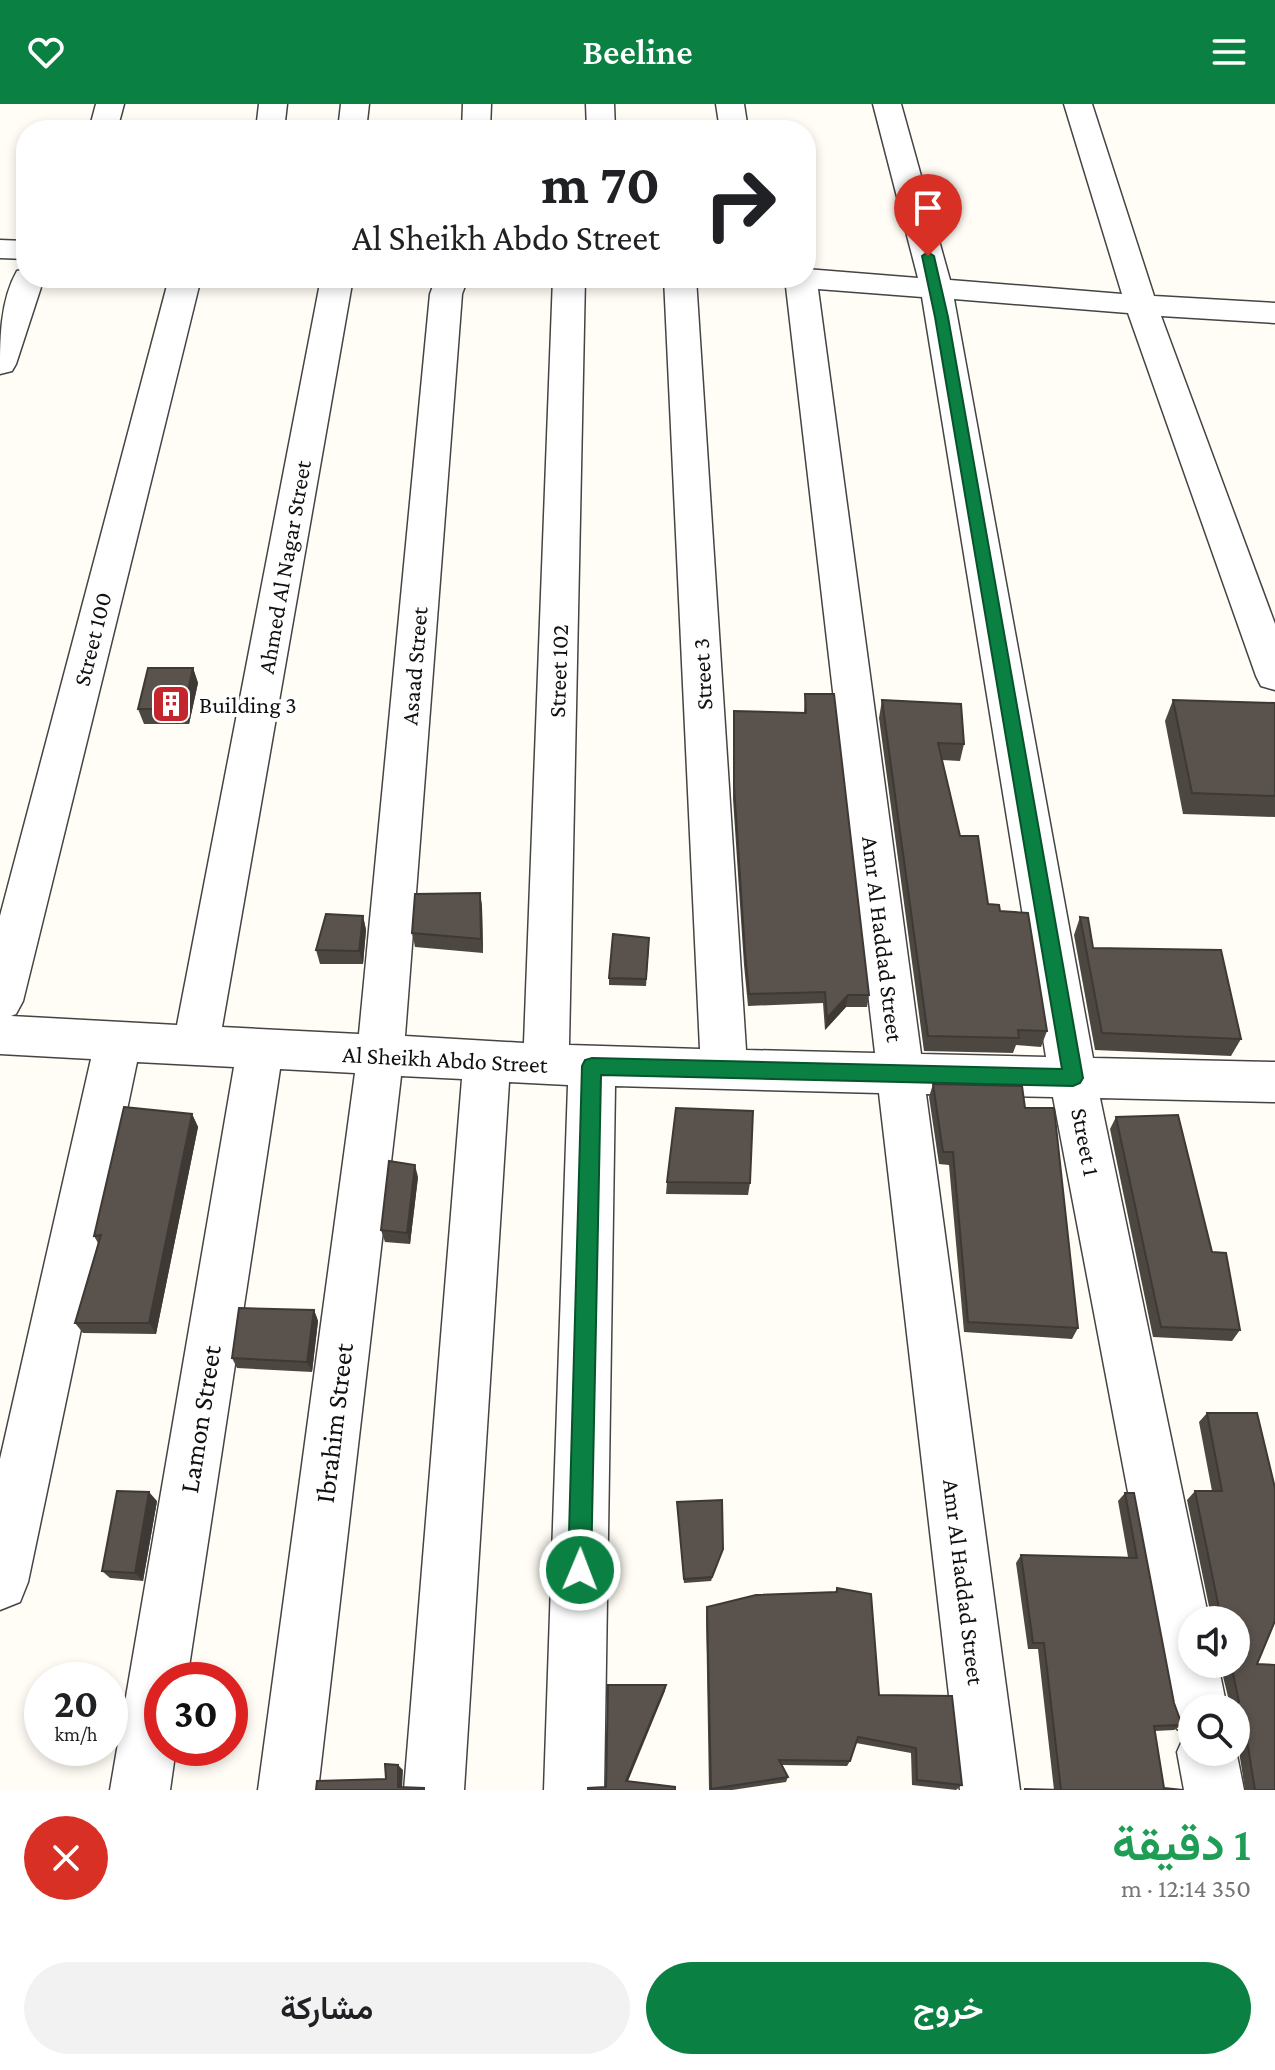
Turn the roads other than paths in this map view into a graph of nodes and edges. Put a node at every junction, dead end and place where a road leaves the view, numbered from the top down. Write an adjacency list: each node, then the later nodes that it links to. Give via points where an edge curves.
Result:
1 (887, 104): 4 (street, Street 1)
2 (1078, 104): 12 (street)
3 (816, 279): 4 (street)
4 (936, 287): 12 (street); 26 (street, Street 1)
5 (25, 288): 14 (street)
6 (182, 288): 16 (street, Street 100)
7 (335, 288): 19 (street, Ahmed Al Nagar Street)
8 (448, 288): 21 (street, Asaad Street)
9 (569, 288): 23 (street, Street 102)
10 (681, 288): 24 (street, Street 3)
11 (803, 288): 25 (street, Amr Al Haddad Street)
12 (1141, 305): 13 (street); 15 (street)
13 (1275, 313)
14 (0, 364)
15 (1275, 676)
16 (0, 1001)
17 (0, 1035): 18 (street, Al Sheikh Abdo Street)
18 (118, 1041): 19 (street, Al Sheikh Abdo Street); 28 (street)
19 (196, 1046): 20 (street, Al Sheikh Abdo Street)
20 (260, 1049): 21 (street, Al Sheikh Abdo Street); 31 (street, Lamon Street)
21 (380, 1056): 22 (street, Al Sheikh Abdo Street); 32 (street, Ibrahim Street)
22 (487, 1061): 23 (street, Al Sheikh Abdo Street); 33 (street)
23 (569, 1065): 24 (street, Al Sheikh Abdo Street); 34 (street, Street 102)
24 (724, 1069): 25 (street, Al Sheikh Abdo Street)
25 (900, 1074): 26 (street, Al Sheikh Abdo Street); 35 (street, Amr Al Haddad Street)
26 (1073, 1078): 27 (street, Al Sheikh Abdo Street); 29 (street, Street 1)
27 (1275, 1082)
28 (0, 1582)
29 (1195, 1694)
30 (1210, 1766): 36 (street)
31 (140, 1790)
32 (288, 1790)
33 (434, 1790)
34 (574, 1790)
35 (990, 1790)
36 (1214, 1790)

